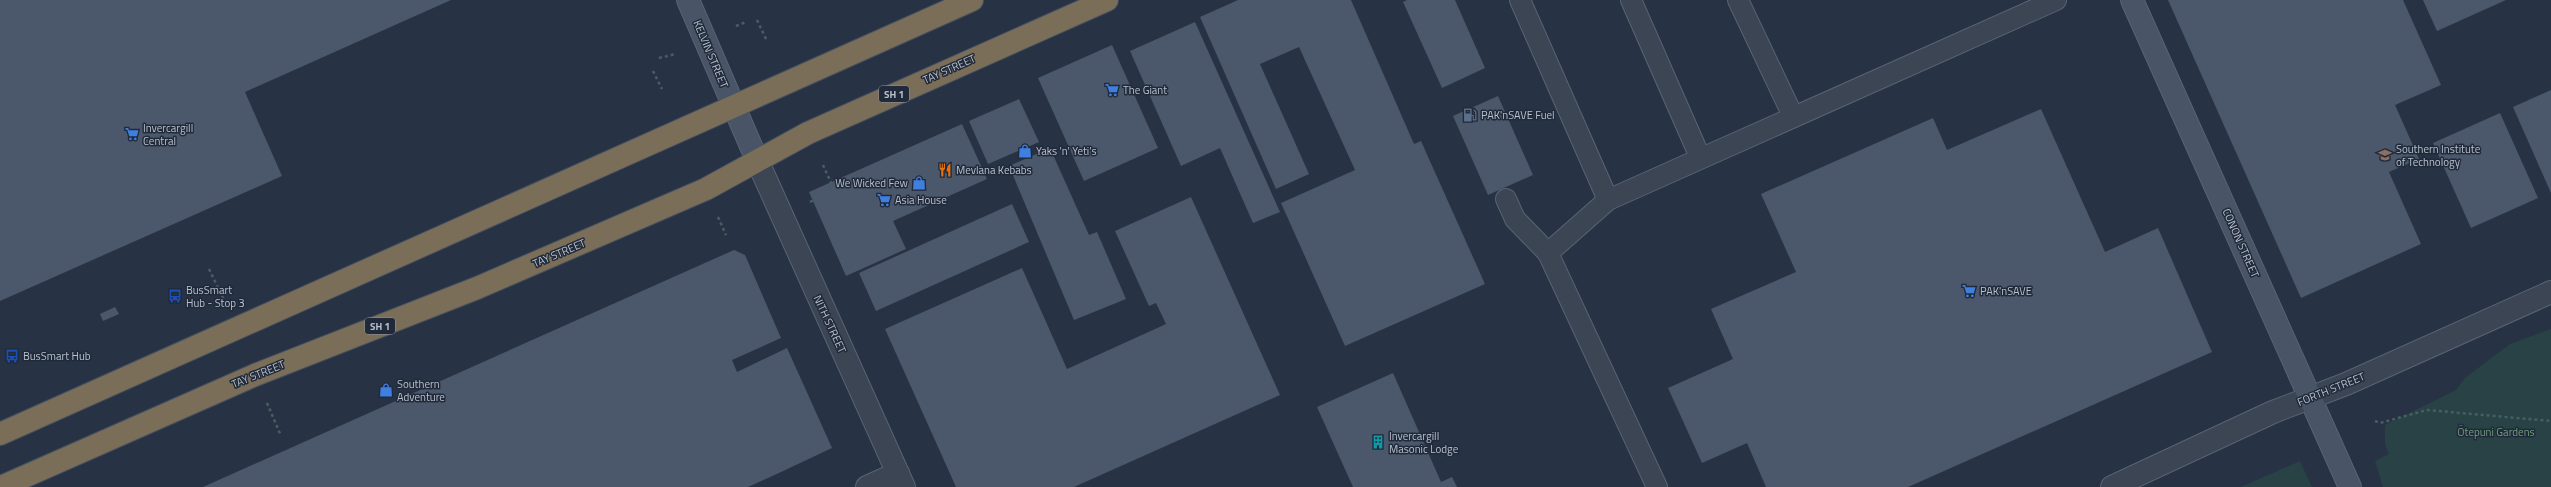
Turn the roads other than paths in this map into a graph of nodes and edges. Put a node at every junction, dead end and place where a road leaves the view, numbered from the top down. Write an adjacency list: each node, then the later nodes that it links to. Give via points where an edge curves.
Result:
1 (688, 0): 9 (street, KELVIN STREET)
2 (972, 0): 9 (highway)
3 (1107, 0): 12 (highway, TAY STREET / SH 1, via 808,133)
4 (1520, 0): 14 (lane)
5 (1631, 0): 11 (lane)
6 (1738, 0): 10 (lane)
7 (2056, 0): 10 (lane)
8 (2132, 0): 17 (street, CONON STREET)
9 (733, 107): 12 (street, KELVIN STREET); 18 (highway)
10 (1793, 116): 11 (lane)
11 (1700, 157): 14 (lane)
12 (757, 160): 19 (street, NITH STREET); 20 (highway, TAY STREET / SH 1, via 706,189 484,285 255,375)
13 (1506, 199): 15 (lane, via 1515,219)
14 (1608, 200): 15 (lane)
15 (1548, 253): 22 (lane)
16 (2551, 292): 17 (street, FORTH STREET, via 2352,382)
17 (2310, 397): 23 (street, FORTH STREET); 24 (street, CONON STREET)
18 (0, 434)
19 (901, 480): 21 (street)
20 (1, 487)
21 (867, 487)
22 (1657, 487)
23 (2112, 487)
24 (2350, 487)

